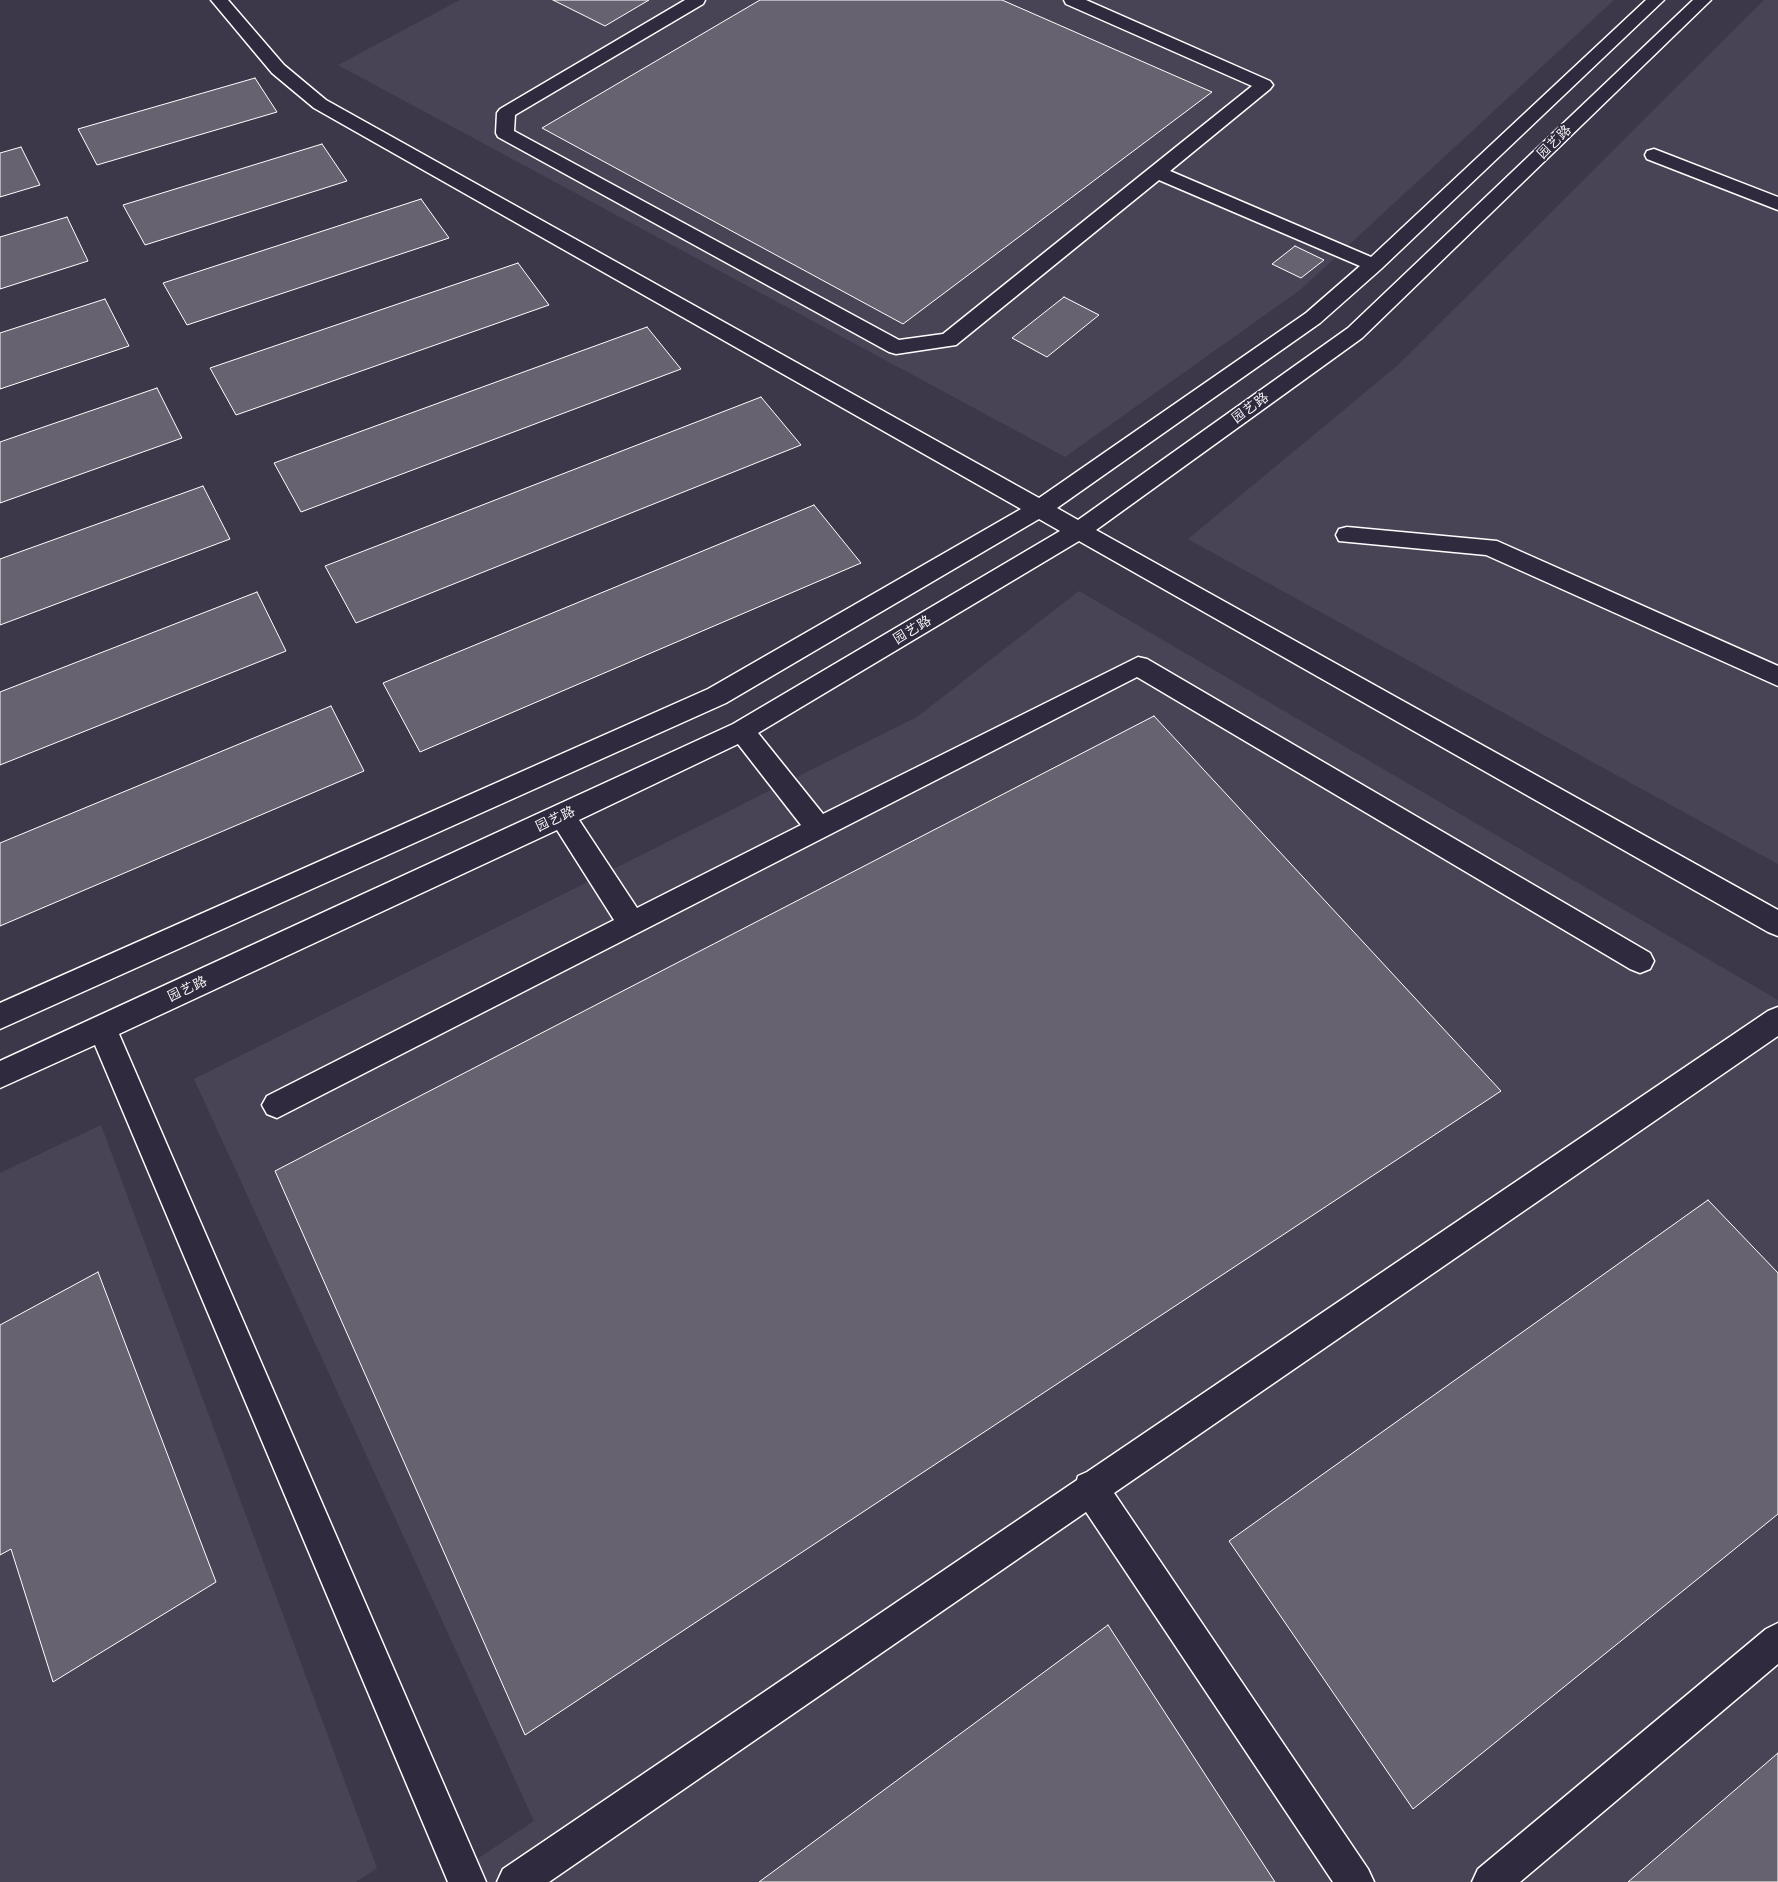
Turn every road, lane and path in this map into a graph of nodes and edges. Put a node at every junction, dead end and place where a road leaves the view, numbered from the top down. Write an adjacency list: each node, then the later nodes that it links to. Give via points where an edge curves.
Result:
1 (219, 0): 10 (street, via 278,69 320,104)
2 (697, 0): 7 (street, via 506,113 505,133 896,347 949,340)
3 (1072, 0): 7 (street, via 1264,85)
4 (1656, 0): 9 (street)
5 (1703, 0): 11 (street, 园艺路, via 1355,333)
6 (1654, 156): 8 (street)
7 (1156, 172): 9 (street)
8 (1778, 204)
9 (1374, 265): 10 (street, via 1313,318)
10 (1040, 508): 11 (street); 20 (street, via 717,696)
11 (1080, 530): 14 (street, 园艺路); 18 (street)
12 (1347, 535): 13 (street, via 1489,547)
13 (1778, 677)
14 (742, 731): 15 (street, 园艺路); 16 (street)
15 (562, 816): 17 (street); 22 (street, 园艺路)
16 (819, 829): 17 (street); 19 (street, via 1138,666)
17 (632, 924): 24 (street)
18 (1778, 924)
19 (1640, 961)
20 (0, 1016)
21 (1776, 1024): 25 (street)
22 (102, 1028): 23 (street, 园艺路); 27 (street)
23 (0, 1075)
24 (276, 1106)
25 (1090, 1488): 28 (street); 29 (street)
26 (1778, 1641): 30 (street)
27 (467, 1882)
28 (516, 1882)
29 (1355, 1882)
30 (1491, 1882)

